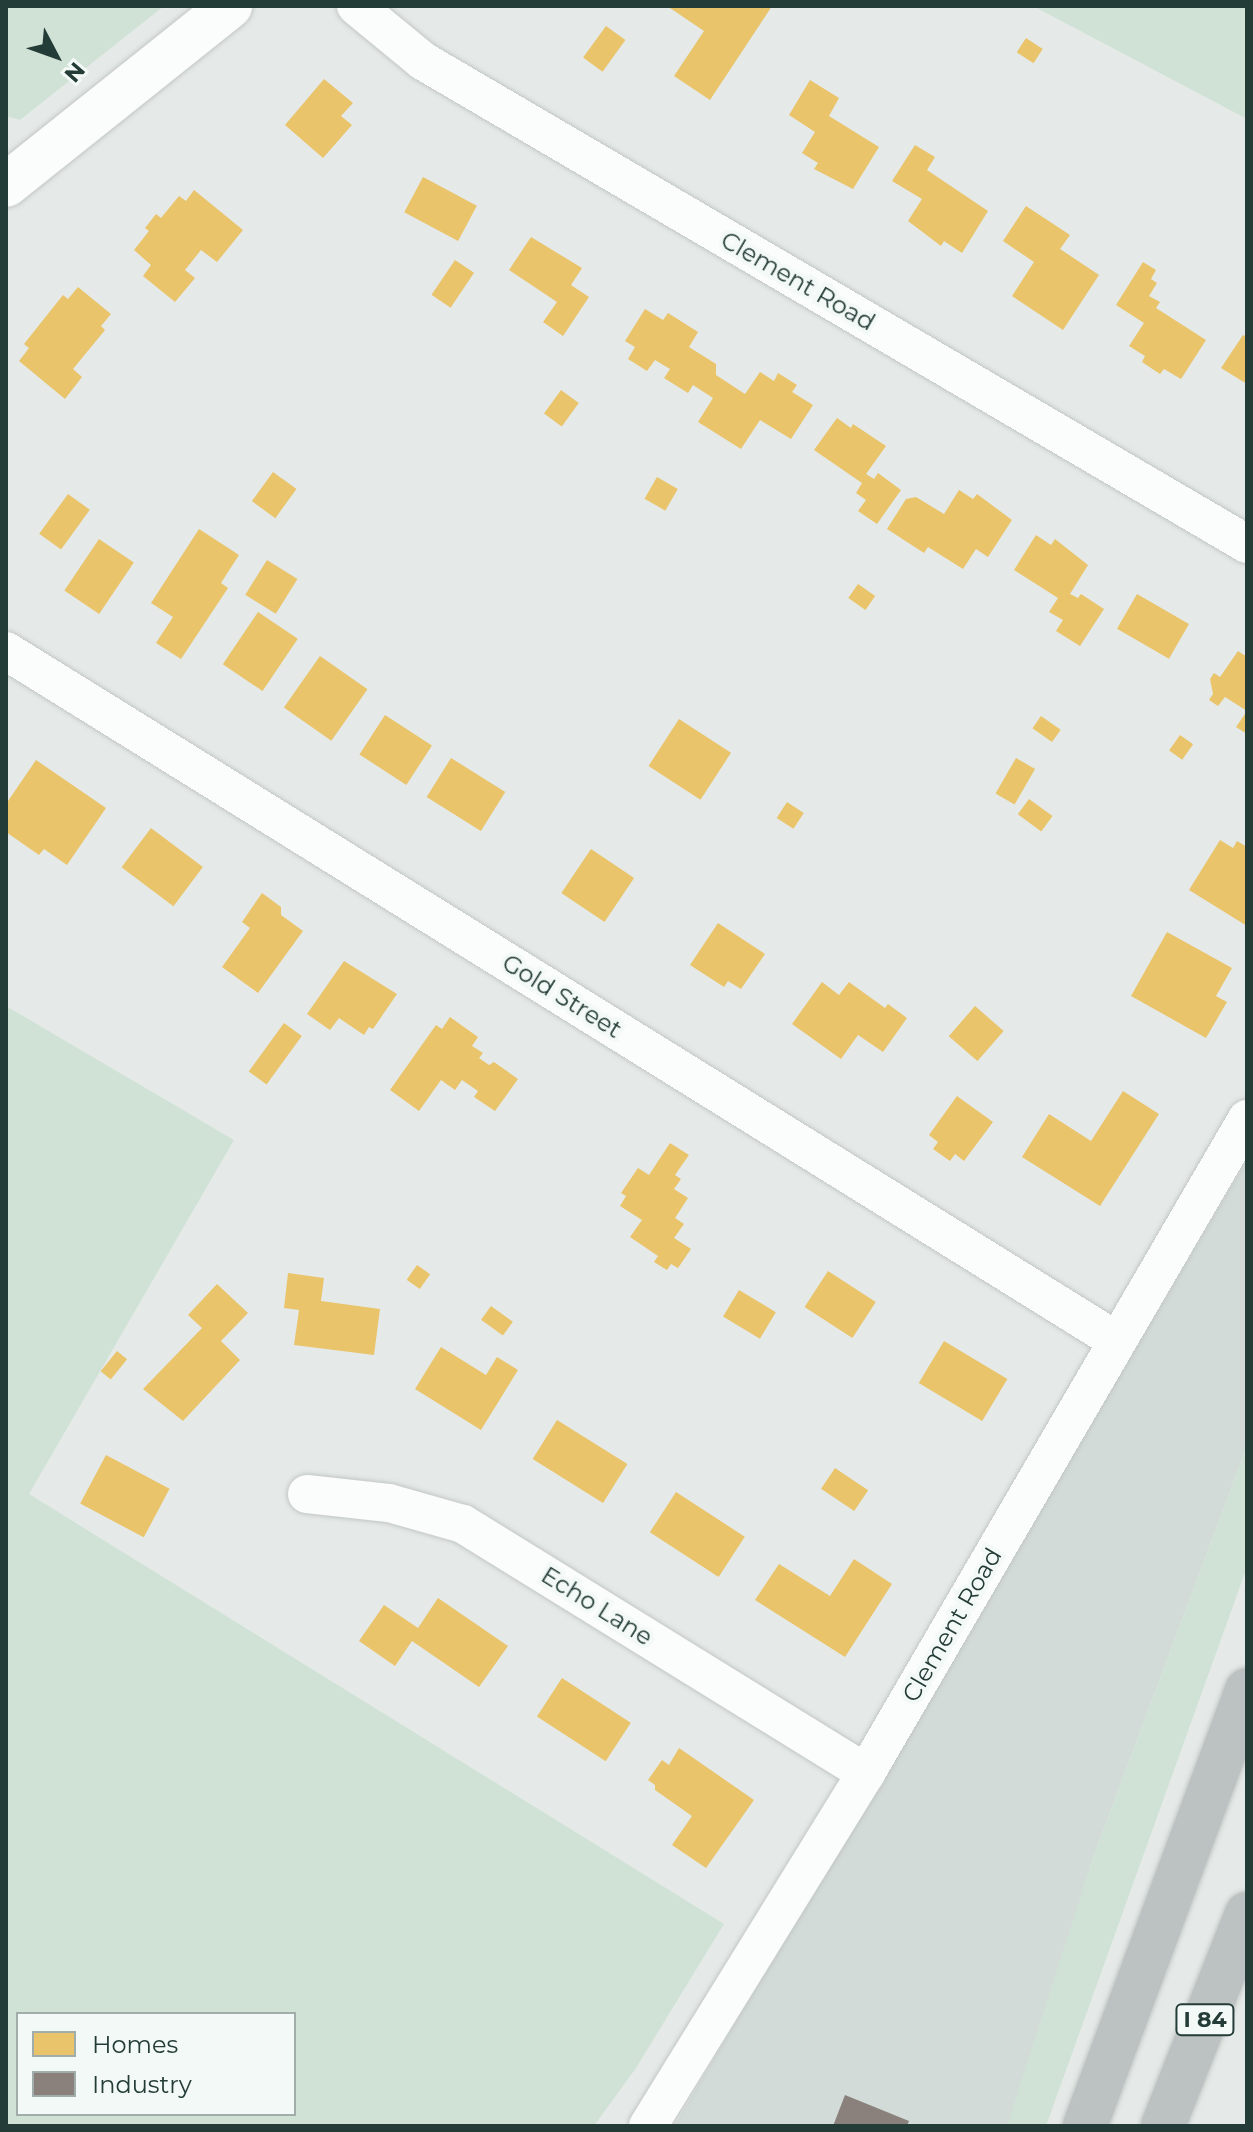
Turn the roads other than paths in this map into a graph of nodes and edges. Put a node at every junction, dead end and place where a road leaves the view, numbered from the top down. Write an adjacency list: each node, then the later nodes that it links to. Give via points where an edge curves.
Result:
1 (230, 6): 3 (main road)
2 (356, 6): 4 (street, Clement Road, via 423,61)
3 (6, 185)
4 (1247, 544)
5 (6, 651): 7 (street, Gold Street)
6 (1247, 1119): 7 (street, Clement Road)
7 (1117, 1341): 10 (street, Clement Road)
8 (307, 1494): 10 (street, Echo Lane, via 389,1503 463,1524)
9 (1247, 1690): 13 (highway)
10 (866, 1773): 12 (street, Clement Road)
11 (1247, 1914): 14 (highway, I 84)
12 (648, 2126)
13 (1085, 2126)
14 (1163, 2126)

